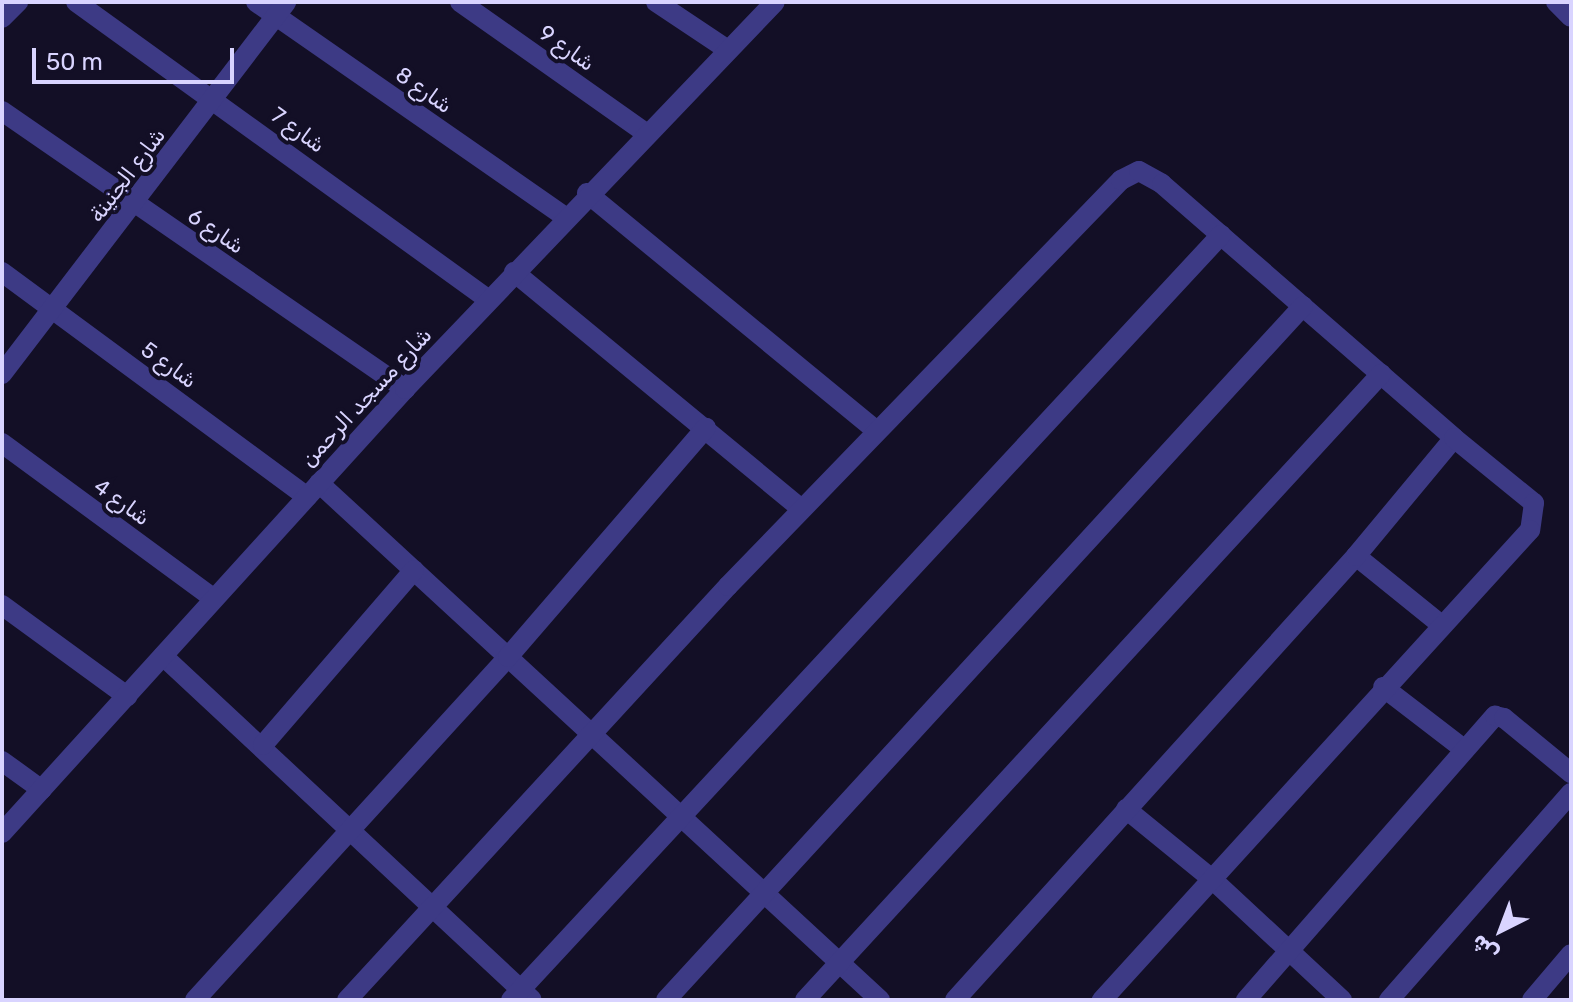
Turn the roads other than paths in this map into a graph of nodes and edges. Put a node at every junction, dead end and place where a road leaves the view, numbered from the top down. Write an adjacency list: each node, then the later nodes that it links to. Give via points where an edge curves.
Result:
1 (18, 2): 10 (street)
2 (76, 2): 12 (street, شارع 7)
3 (256, 2): 8 (street, شارع 8)
4 (460, 2): 14 (street, شارع 9)
5 (656, 2): 11 (street)
6 (775, 2): 11 (street, شارع مسجد الرحمن)
7 (1556, 2): 9 (street)
8 (280, 9): 12 (street, شارع الجنينة); 17 (street, شارع 8)
9 (1571, 17)
10 (2, 18)
11 (728, 50): 14 (street, شارع مسجد الرحمن)
12 (212, 100): 16 (street, شارع الجنينة); 21 (street, شارع 7)
13 (2, 111): 16 (street, شارع 6)
14 (646, 133): 15 (street, شارع مسجد الرحمن)
15 (587, 193): 17 (street, شارع مسجد الرحمن); 28 (street)
16 (136, 205): 23 (street, شارع الجنينة); 26 (street, شارع 6)
17 (565, 217): 20 (street, شارع مسجد الرحمن)
18 (1221, 235): 22 (street); 28 (street, via 1139,171 1121,180); 50 (street)
19 (2, 272): 23 (street, شارع 5)
20 (514, 272): 21 (street, شارع مسجد الرحمن); 27 (street)
21 (489, 300): 26 (street, شارع مسجد الرحمن)
22 (1303, 306): 25 (street); 54 (street)
23 (53, 310): 24 (street, شارع الجنينة); 31 (street, شارع 5)
24 (2, 374)
25 (1381, 374): 29 (street); 58 (street)
26 (405, 389): 31 (street, شارع مسجد الرحمن)
27 (706, 428): 32 (street); 39 (street)
28 (877, 431): 32 (street)
29 (1454, 438): 33 (street); 37 (street, via 1523,491 1536,515 1530,530)
30 (2, 443): 35 (street, شارع 4)
31 (313, 490): 34 (street, شارع 5); 35 (street, شارع مسجد الرحمن)
32 (801, 509): 42 (street)
33 (1356, 556): 37 (street); 49 (street)
34 (414, 570): 39 (street, شارع 5); 43 (street)
35 (214, 599): 38 (street, شارع مسجد الرحمن)
36 (2, 605): 41 (street)
37 (1439, 623): 40 (street)
38 (163, 656): 41 (street, شارع مسجد الرحمن); 43 (street)
39 (508, 657): 42 (street, شارع 5); 51 (street)
40 (1383, 687): 44 (street); 53 (street)
41 (127, 696): 47 (street, شارع مسجد الرحمن)
42 (593, 733): 50 (street, شارع 5); 55 (street)
43 (263, 745): 51 (street)
44 (1465, 750): 46 (street, via 1487,722 1504,718); 56 (street)
45 (2, 761): 47 (street)
46 (1571, 773)
47 (42, 790): 52 (street, شارع مسجد الرحمن)
48 (1571, 793): 69 (street)
49 (1126, 809): 53 (street); 65 (street)
50 (683, 817): 54 (street, شارع 5); 59 (street)
51 (350, 831): 55 (street); 60 (street)
52 (2, 833)
53 (1213, 880): 56 (street); 66 (street)
54 (765, 893): 58 (street, شارع 5); 62 (street)
55 (432, 908): 59 (street); 61 (street)
56 (1290, 951): 67 (street); 68 (street)
57 (1571, 954): 70 (street)
58 (840, 962): 63 (street); 64 (street, شارع 5)
59 (521, 997)
60 (195, 1000)
61 (347, 1000)
62 (666, 1000)
63 (805, 1000)
64 (880, 1000)
65 (955, 1000)
66 (1102, 1000)
67 (1246, 1000)
68 (1342, 1000)
69 (1389, 1000)
70 (1532, 1000)

